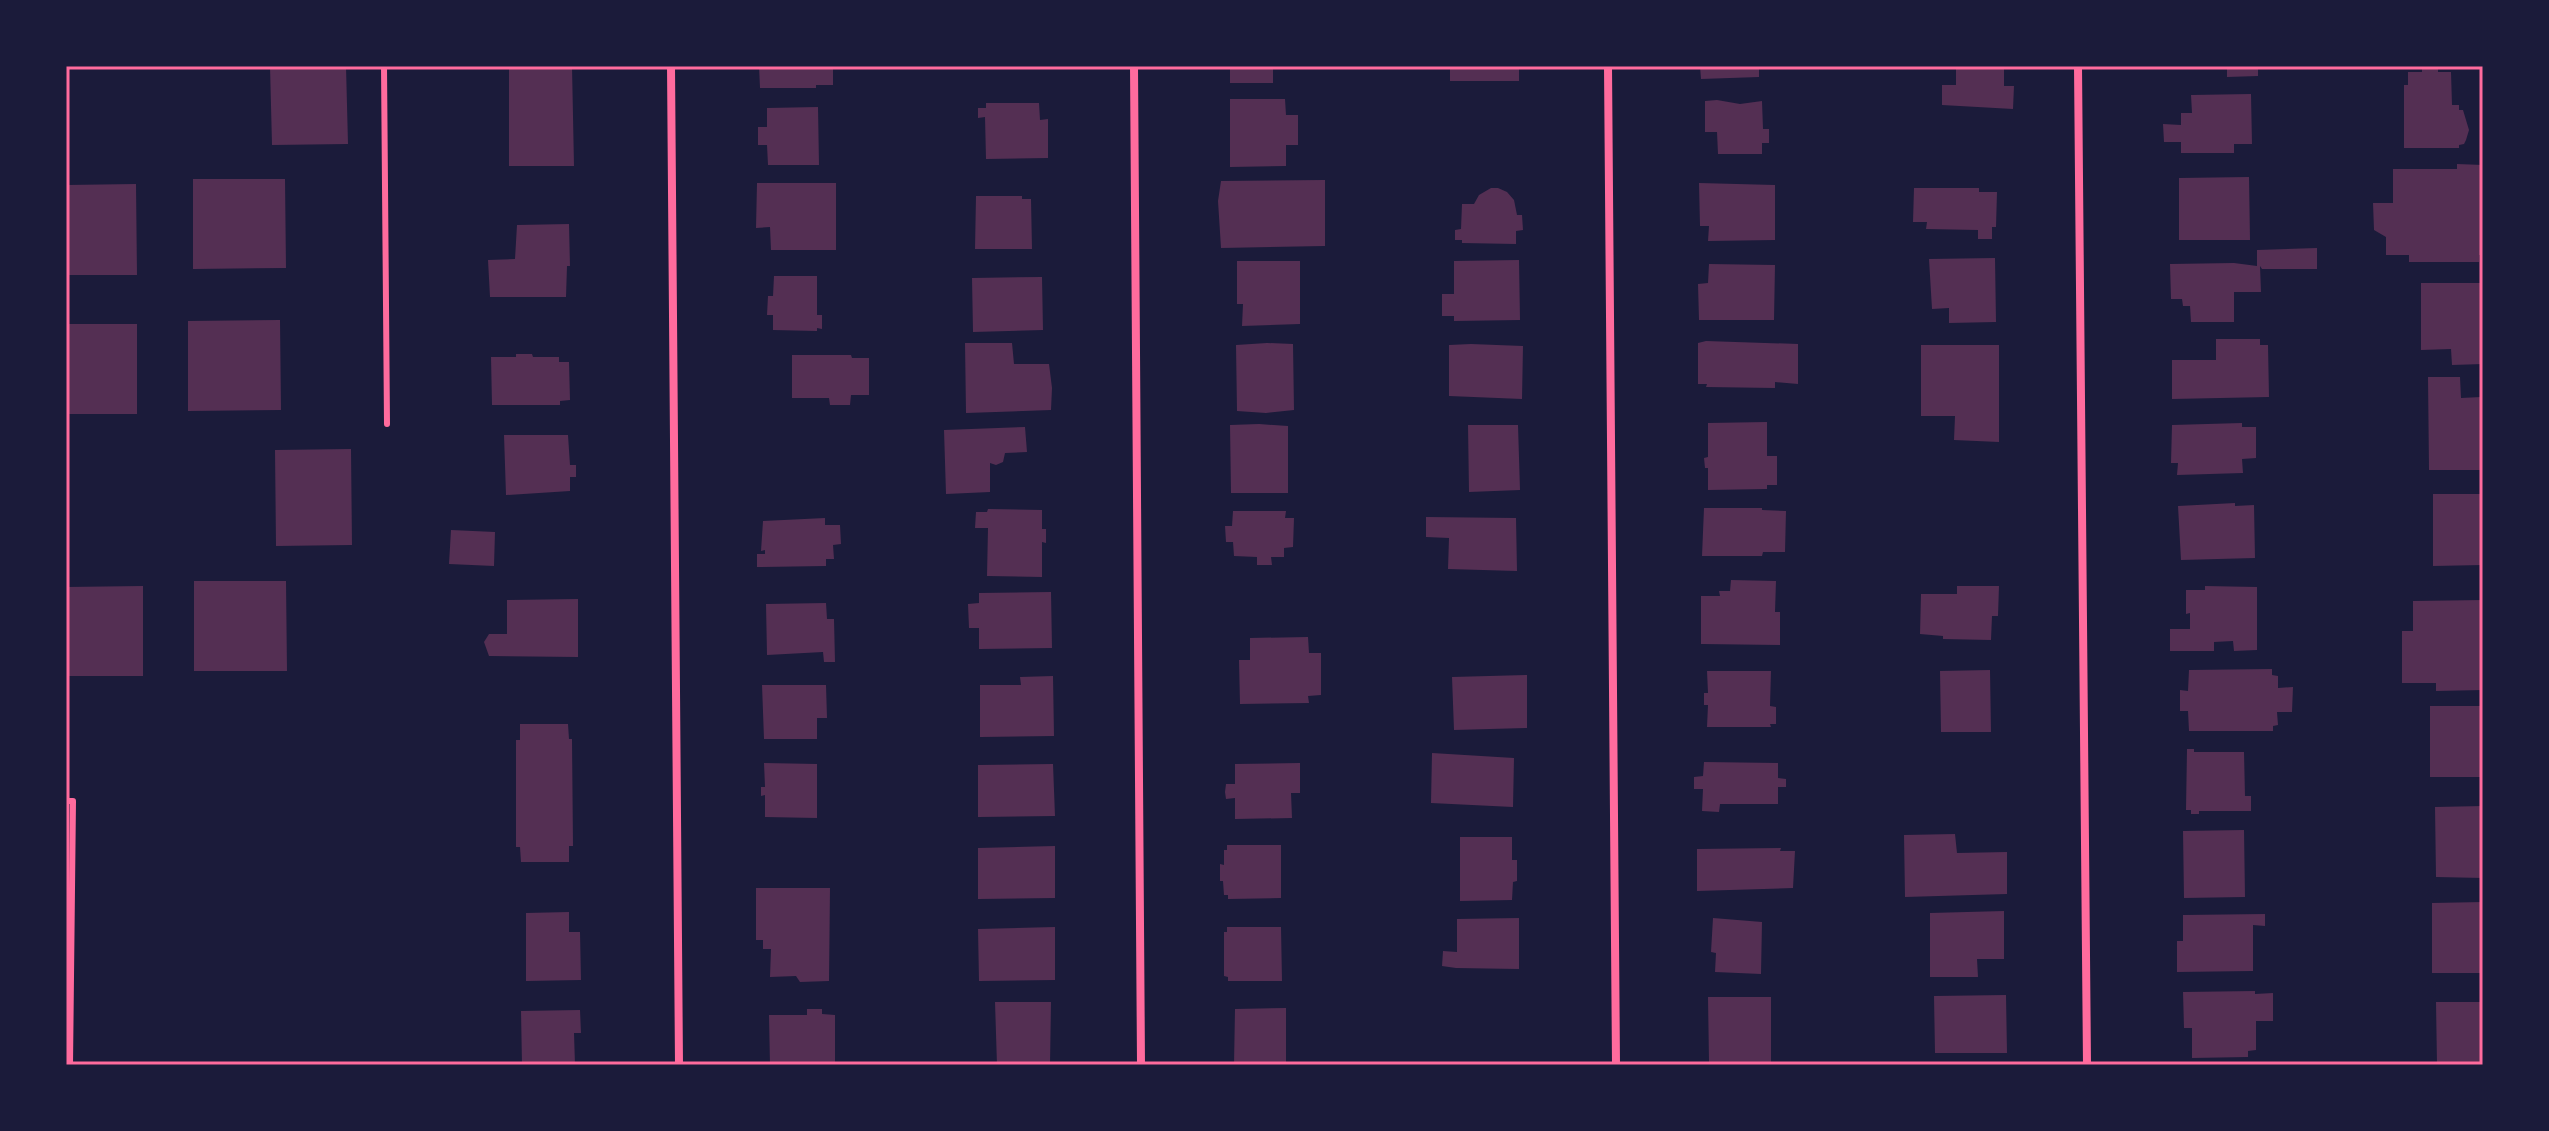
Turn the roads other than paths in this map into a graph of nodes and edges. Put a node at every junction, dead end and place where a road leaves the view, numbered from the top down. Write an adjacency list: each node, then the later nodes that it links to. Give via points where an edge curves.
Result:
1 (384, 66): 6 (lane)
2 (671, 66): 9 (street)
3 (1134, 66): 10 (street)
4 (1608, 66): 11 (street)
5 (2078, 66): 12 (street)
6 (387, 424)
7 (66, 801): 8 (lane, via 73,801)
8 (70, 1065)
9 (679, 1065)
10 (1141, 1065)
11 (1616, 1065)
12 (2087, 1065)

